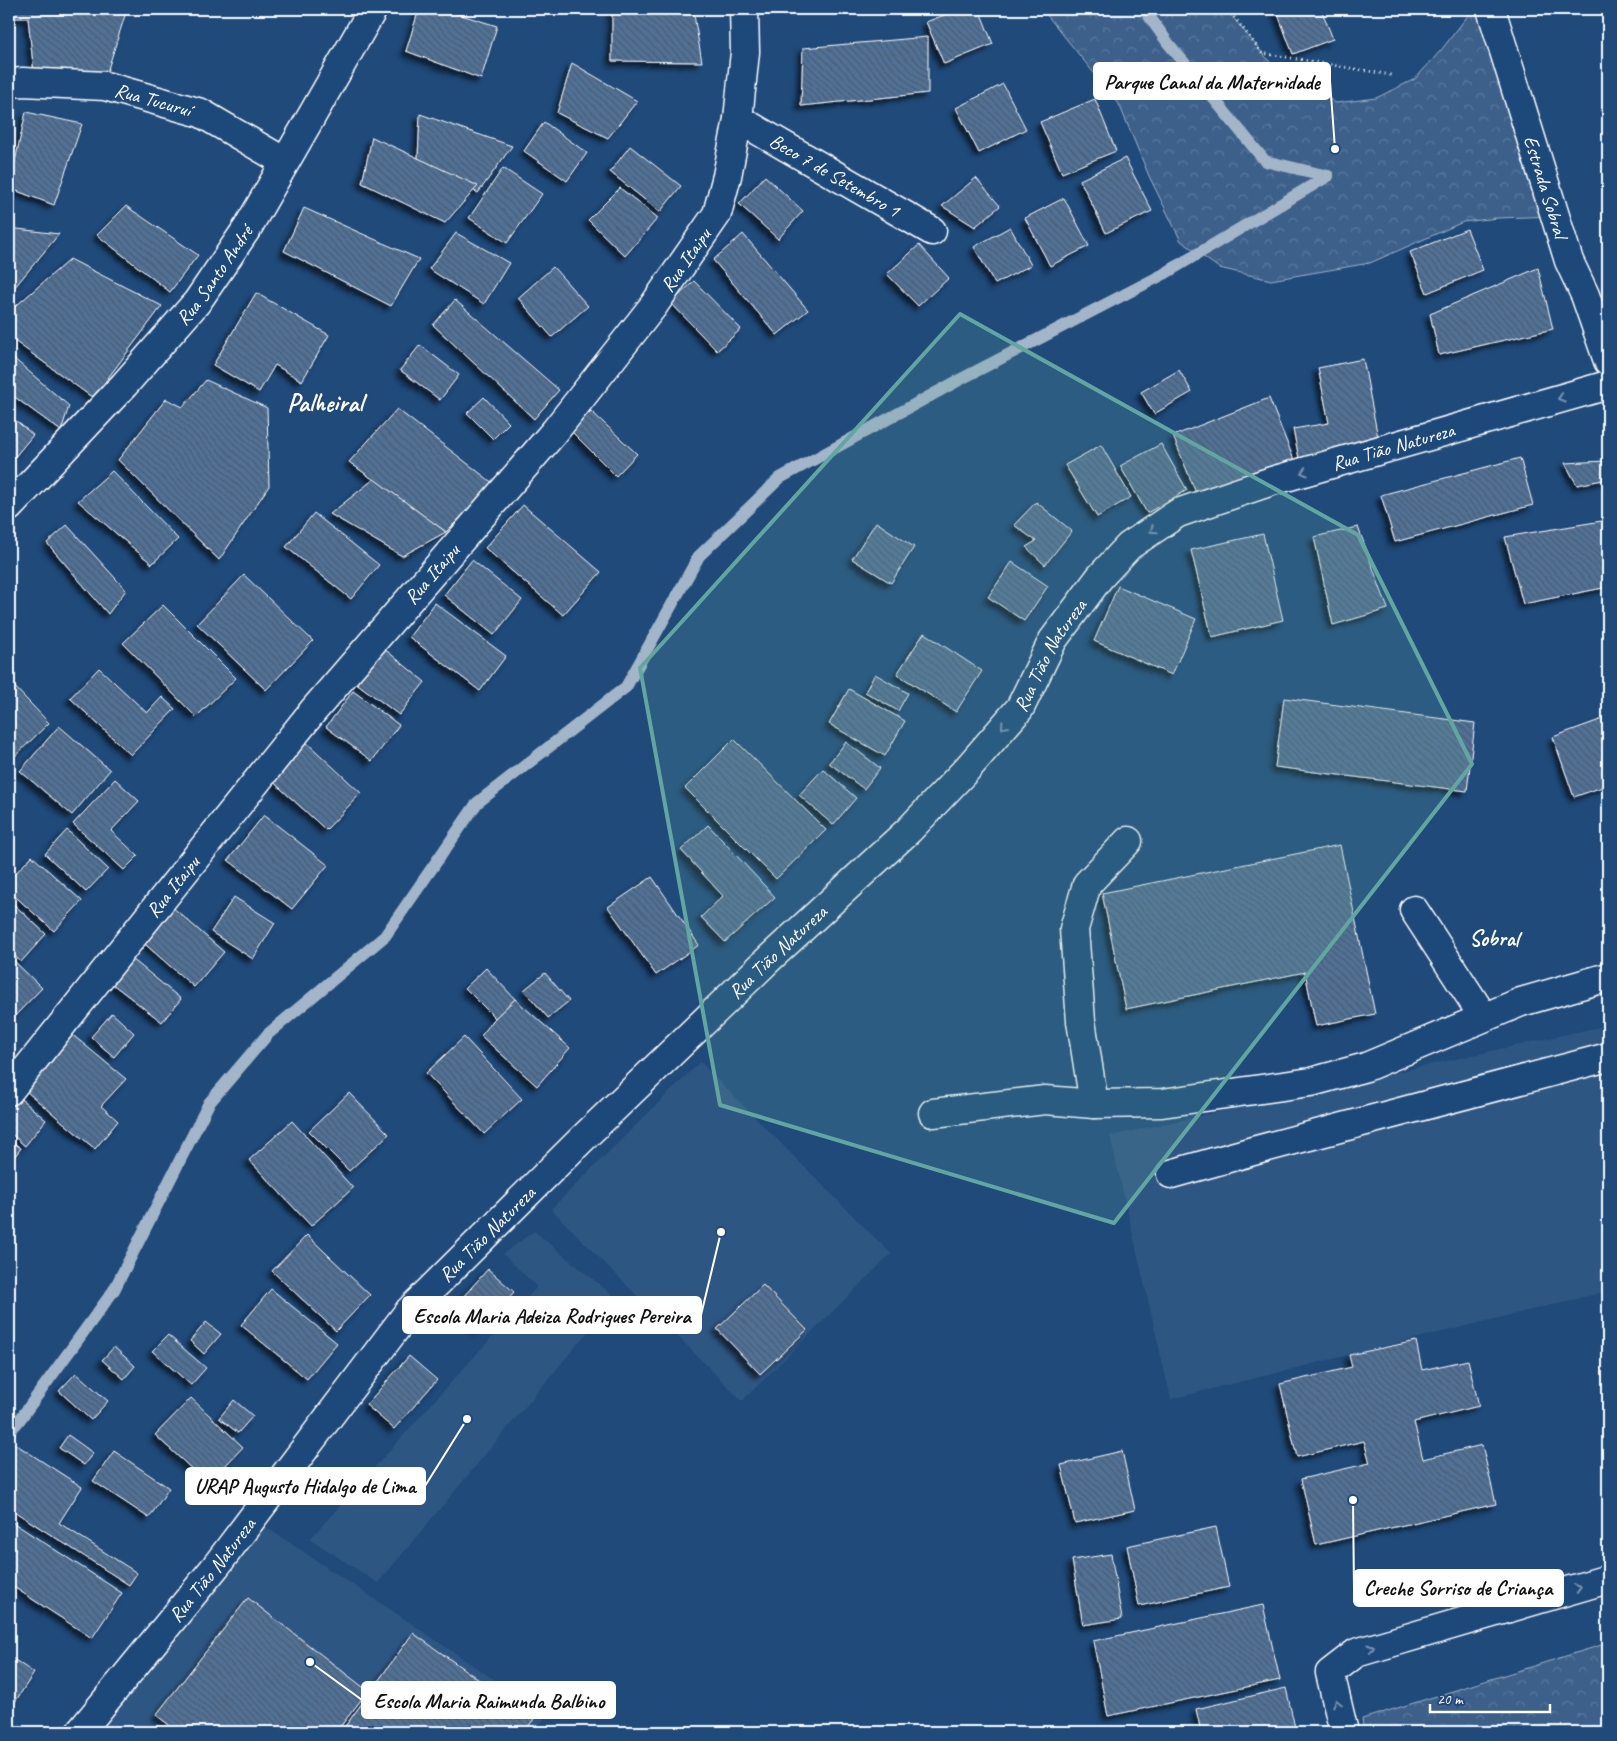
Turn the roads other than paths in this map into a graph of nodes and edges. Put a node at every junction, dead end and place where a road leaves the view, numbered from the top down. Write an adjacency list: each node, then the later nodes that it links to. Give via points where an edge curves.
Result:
1 (374, 9): 6 (street, Rua Santo André)
2 (744, 9): 5 (street, Rua Itaipu, via 745,52)
3 (1491, 9): 8 (street, Estrada Sobral, via 1569,260)
4 (9, 83): 6 (street, Rua Tucuruí, via 104,86 192,110)
5 (738, 119): 7 (street, Beco 7 de Setembro 1); 17 (street, Rua Itaipu, via 717,214 654,305 555,431 313,711)
6 (285, 162): 11 (street, Rua Santo André, via 248,228 197,302)
7 (932, 231)
8 (1597, 302): 9 (street, Estrada Sobral)
9 (1608, 361)
10 (1608, 385): 22 (street, Rua Tião Natureza, one-way to 22, via 1272,481 1178,513 1130,546 1100,577 1053,640 1020,708 967,769 909,830 770,957 409,1311 216,1566)
11 (9, 507)
12 (1128, 841): 18 (street, via 1088,884 1074,929 1081,1021)
13 (1414, 910): 15 (street)
14 (1608, 977): 15 (street)
15 (1483, 1016): 18 (street, via 1366,1067 1310,1082 1162,1103)
16 (1608, 1058): 20 (street)
17 (9, 1091)
18 (1094, 1104): 19 (street, via 1046,1100)
19 (933, 1113)
20 (1171, 1174)
21 (1608, 1579): 23 (street, one-way to 21, via 1330,1673 1356,1652)
22 (80, 1732)
23 (1344, 1732)

